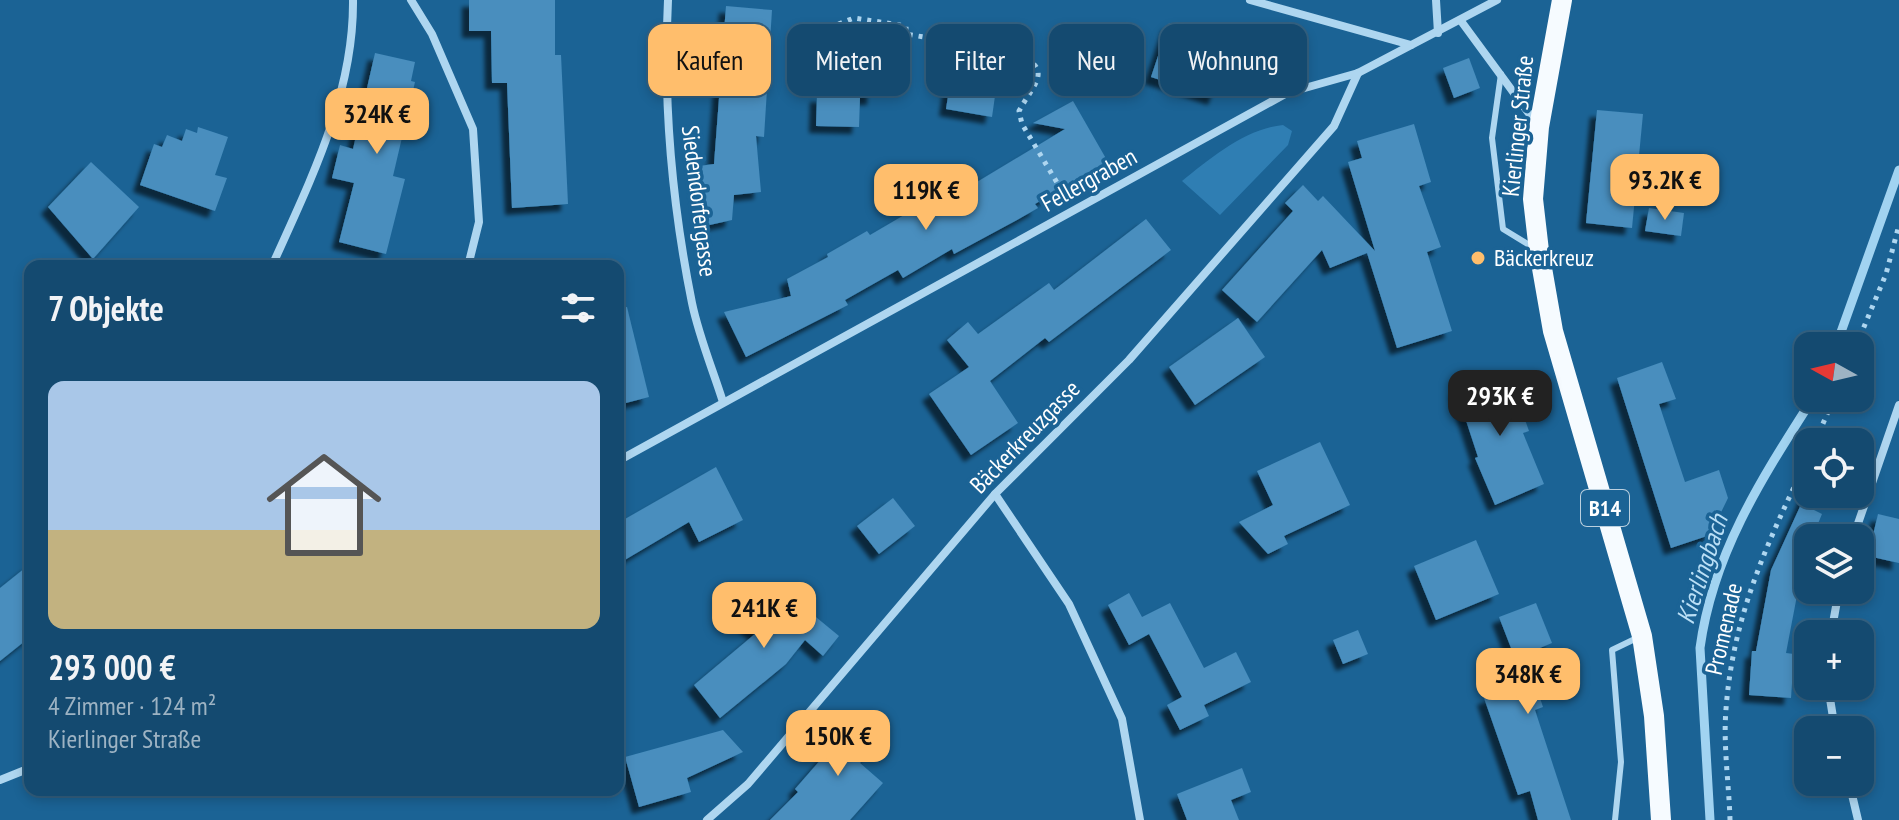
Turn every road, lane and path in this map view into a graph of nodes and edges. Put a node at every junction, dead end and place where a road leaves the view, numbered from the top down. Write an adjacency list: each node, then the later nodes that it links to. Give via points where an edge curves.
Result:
1 (353, 0): 20 (street, via 354,34 327,143)
2 (411, 0): 21 (street, via 432,34 473,129 479,222)
3 (668, 0): 23 (street, Siedendorfergasse, via 665,71 675,196 693,306)
4 (1250, 0): 13 (street)
5 (1436, 0): 11 (street)
6 (1497, 0): 8 (street, Fellergraben)
7 (1562, 0): 16 (main road, Kierlinger Straße / B14)
8 (1461, 21): 11 (street, Fellergraben); 15 (street)
9 (839, 24): 10 (path, via 854,18)
10 (893, 24)
11 (1438, 33): 13 (street, Fellergraben)
12 (910, 35): 17 (path, via 1029,59 1038,70 1038,85 1019,111 1022,124)
13 (1411, 45): 14 (street, Fellergraben)
14 (1358, 73): 17 (street, Fellergraben, via 1287,93); 27 (street, Bäckerkreuzgasse, via 1334,126 1129,360)
15 (1501, 74): 16 (street); 19 (lane, via 1492,138 1503,229)
16 (1539, 127): 19 (main road, Kierlinger Straße / B14, via 1533,199)
17 (1074, 211): 23 (street, Fellergraben)
18 (1899, 225): 22 (path)
19 (1539, 251): 29 (main road, Kierlinger Straße / B14, via 1553,331)
20 (275, 260)
21 (470, 260)
22 (1862, 332)
23 (723, 402): 25 (street, Fellergraben)
24 (1899, 405): 28 (street)
25 (624, 458)
26 (1794, 489): 38 (path, Promenade, via 1746,596 1722,712)
27 (995, 494): 34 (street, Bäckerkreuzgasse, via 748,784); 35 (street, via 1069,604 1122,719)
28 (1858, 524)
29 (1642, 636): 36 (lane, via 1612,650 1621,762); 37 (main road, Kierlinger Straße / B14)
30 (24, 770): 31 (street)
31 (0, 780)
32 (1852, 796): 33 (street)
33 (1858, 819): 39 (street)
34 (707, 820)
35 (1140, 820)
36 (1615, 820)
37 (1661, 820)
38 (1730, 820)
39 (1870, 820)

